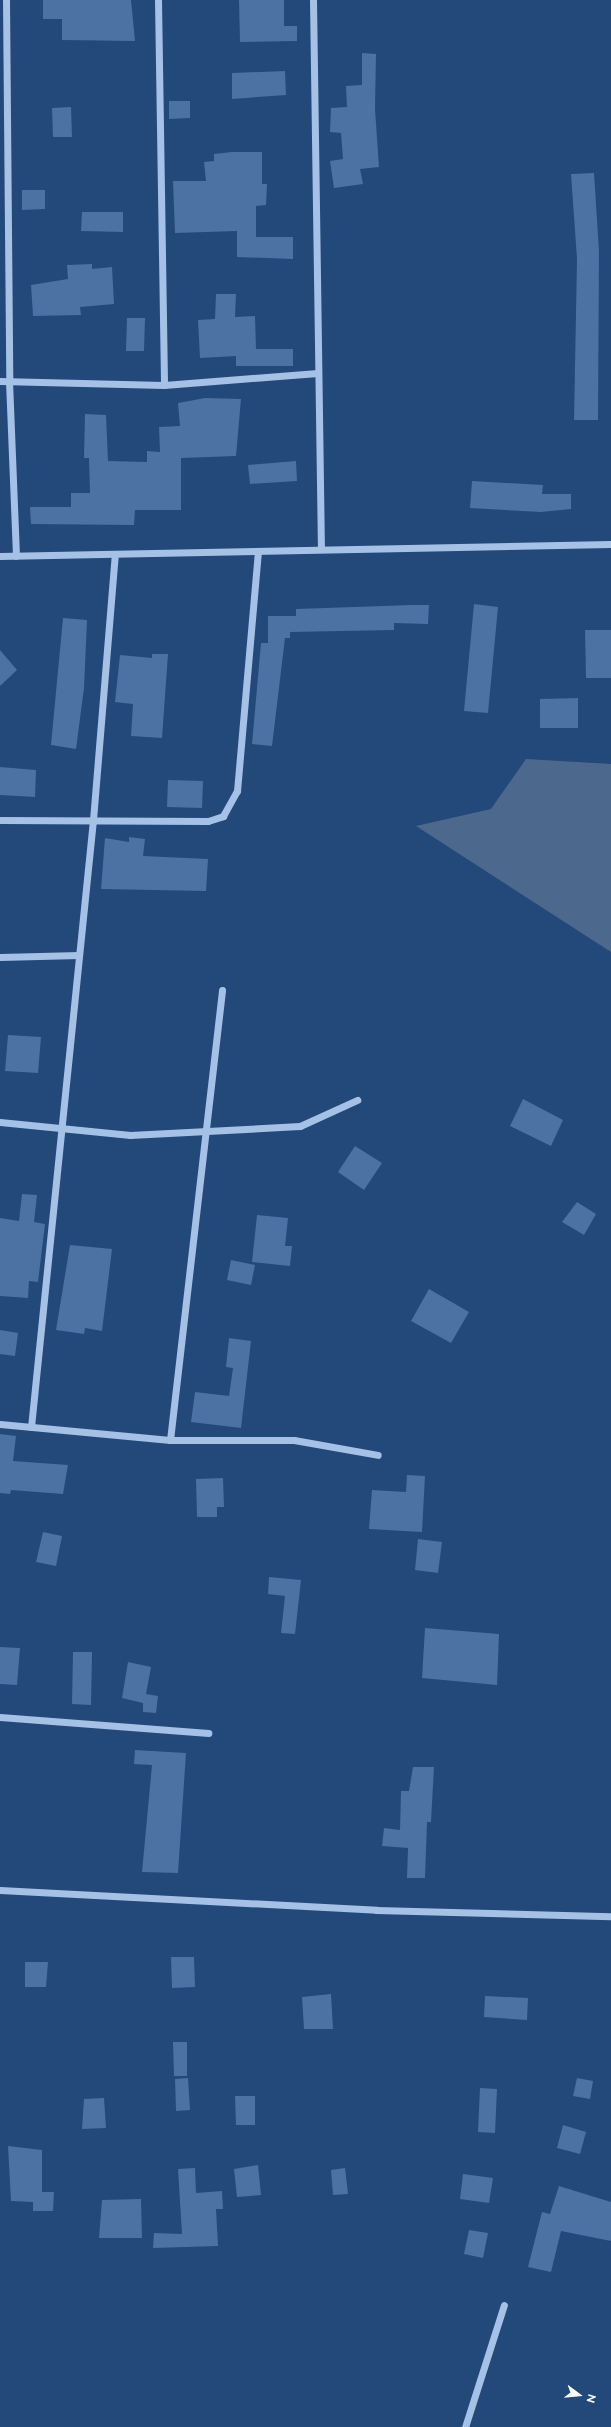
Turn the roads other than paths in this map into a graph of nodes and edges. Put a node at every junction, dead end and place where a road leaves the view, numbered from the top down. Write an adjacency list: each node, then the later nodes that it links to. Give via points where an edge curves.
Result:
1 (6, 0): 6 (street)
2 (158, 0): 7 (street)
3 (313, 0): 4 (street)
4 (318, 373): 7 (street); 9 (street)
5 (0, 381): 6 (street)
6 (9, 381): 7 (street); 13 (street)
7 (164, 385)
8 (611, 544): 9 (street)
9 (321, 549): 10 (street)
10 (258, 551): 11 (street); 15 (street, via 237,791 231,803 223,816 208,821)
11 (115, 554): 13 (street); 15 (street)
12 (0, 556): 13 (street)
13 (16, 556)
14 (0, 820): 15 (street)
15 (93, 820): 16 (street)
16 (79, 955): 17 (street); 21 (street)
17 (0, 957)
18 (222, 990): 22 (street)
19 (357, 1100): 22 (street, via 300,1126)
20 (0, 1122): 21 (street)
21 (61, 1128): 22 (street, via 130,1135); 24 (street)
22 (207, 1129): 25 (street)
23 (0, 1424): 24 (street)
24 (31, 1427): 25 (street)
25 (170, 1440): 26 (street, via 294,1440)
26 (378, 1455)
27 (0, 1717): 28 (street)
28 (208, 1733)
29 (0, 1890): 30 (street, via 368,1910)
30 (611, 1916)
31 (504, 2305): 32 (street)
32 (465, 2427)

